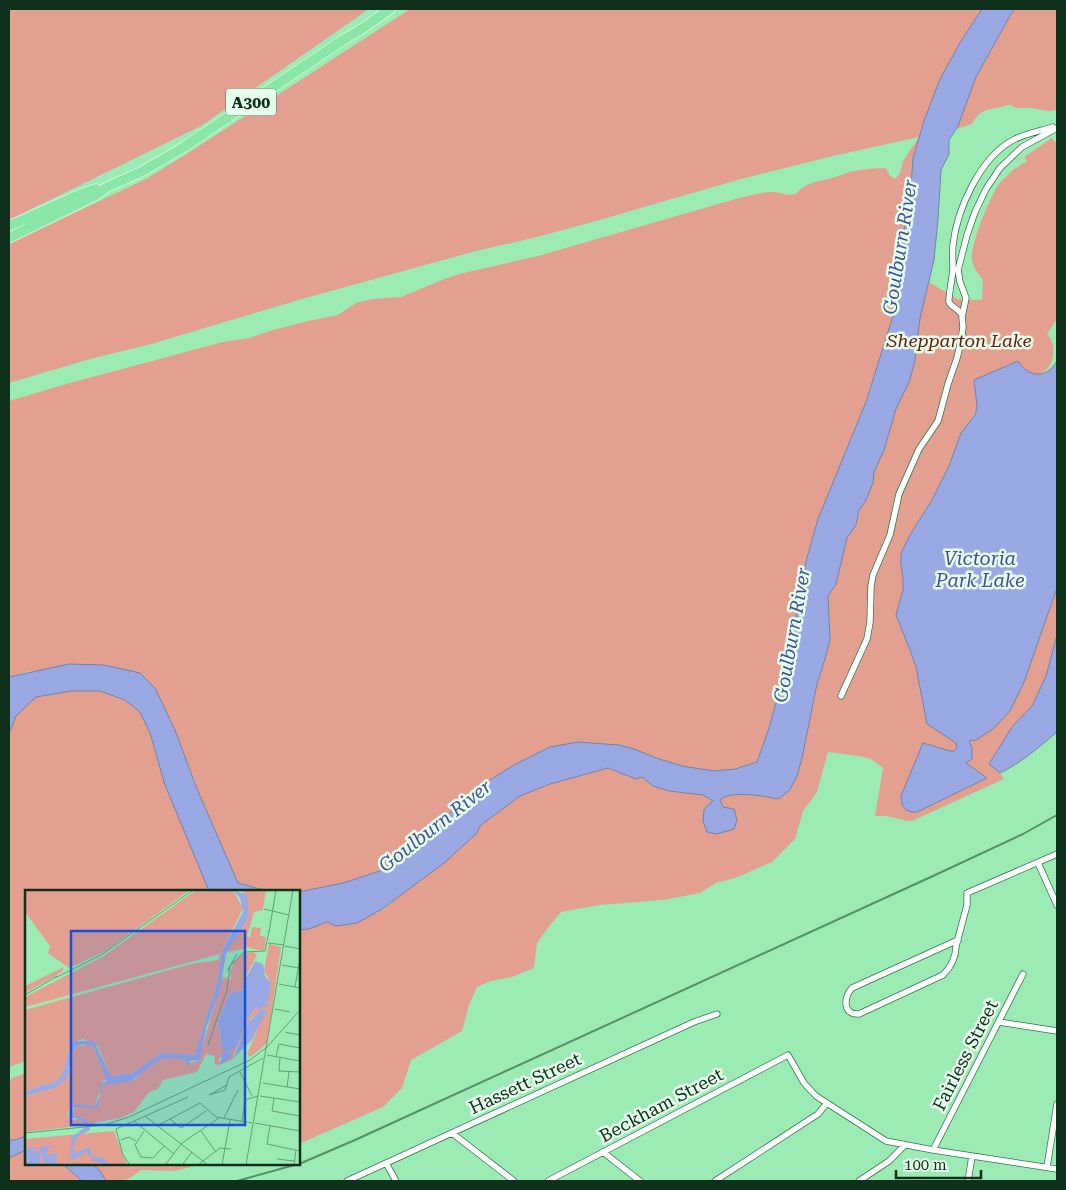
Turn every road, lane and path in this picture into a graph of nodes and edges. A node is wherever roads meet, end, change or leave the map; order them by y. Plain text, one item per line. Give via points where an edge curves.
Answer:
1 (390, 9) edge
2 (1057, 127) edge
3 (82, 198) junction
4 (9, 226) edge
5 (9, 238) edge
6 (950, 293) junction
7 (964, 293) junction
8 (964, 303) junction
9 (955, 307) junction
10 (962, 317) junction
11 (841, 696) dead end
12 (1057, 854) edge
13 (1038, 863) junction
14 (1057, 906) edge
15 (958, 940) junction
16 (1023, 974) dead end
17 (717, 1014) dead end
18 (999, 1022) junction
19 (1057, 1031) edge
20 (827, 1103) junction
21 (1057, 1104) edge
22 (452, 1133) junction
23 (905, 1144) junction
24 (933, 1150) junction
25 (603, 1152) junction
26 (972, 1156) junction
27 (386, 1163) junction
28 (1047, 1168) junction
29 (1057, 1169) edge
30 (347, 1181) edge
31 (396, 1181) edge
32 (514, 1181) edge
33 (548, 1181) edge
34 (640, 1181) edge
35 (716, 1181) edge
36 (859, 1181) edge
37 (968, 1181) edge

1 - 3 highway, A300 via 184,147 141,172
2 - 6 street via 1012,140 995,154 972,186 958,220 953,244
2 - 7 street via 1022,147 1000,168 986,189 967,235 959,265 958,274
3 - 4 highway, A300
3 - 5 highway, A300
6 - 7 street via 955,290
6 - 9 street via 950,304
7 - 8 street
8 - 9 street
8 - 10 street
9 - 10 street
10 - 11 street via 958,352 939,417 919,449 899,494 890,535 873,575 867,639
12 - 13 street
13 - 14 street
13 - 15 street via 967,893
15 - 15 street via 950,968 944,975 859,1014 848,1010 848,992 852,988
16 - 18 street, Fairless Street
17 - 22 street, Hassett Street
18 - 19 street
18 - 24 street, Fairless Street
20 - 23 street via 886,1141
20 - 25 street, Beckham Street via 804,1083 788,1055
20 - 35 street via 818,1114
21 - 28 street
22 - 27 street, Hassett Street
22 - 32 street
23 - 24 street
23 - 36 street via 889,1161
24 - 26 street
25 - 33 street, Beckham Street
25 - 34 street
26 - 28 street
26 - 37 street
27 - 30 street, Hassett Street
27 - 31 street
28 - 29 street

